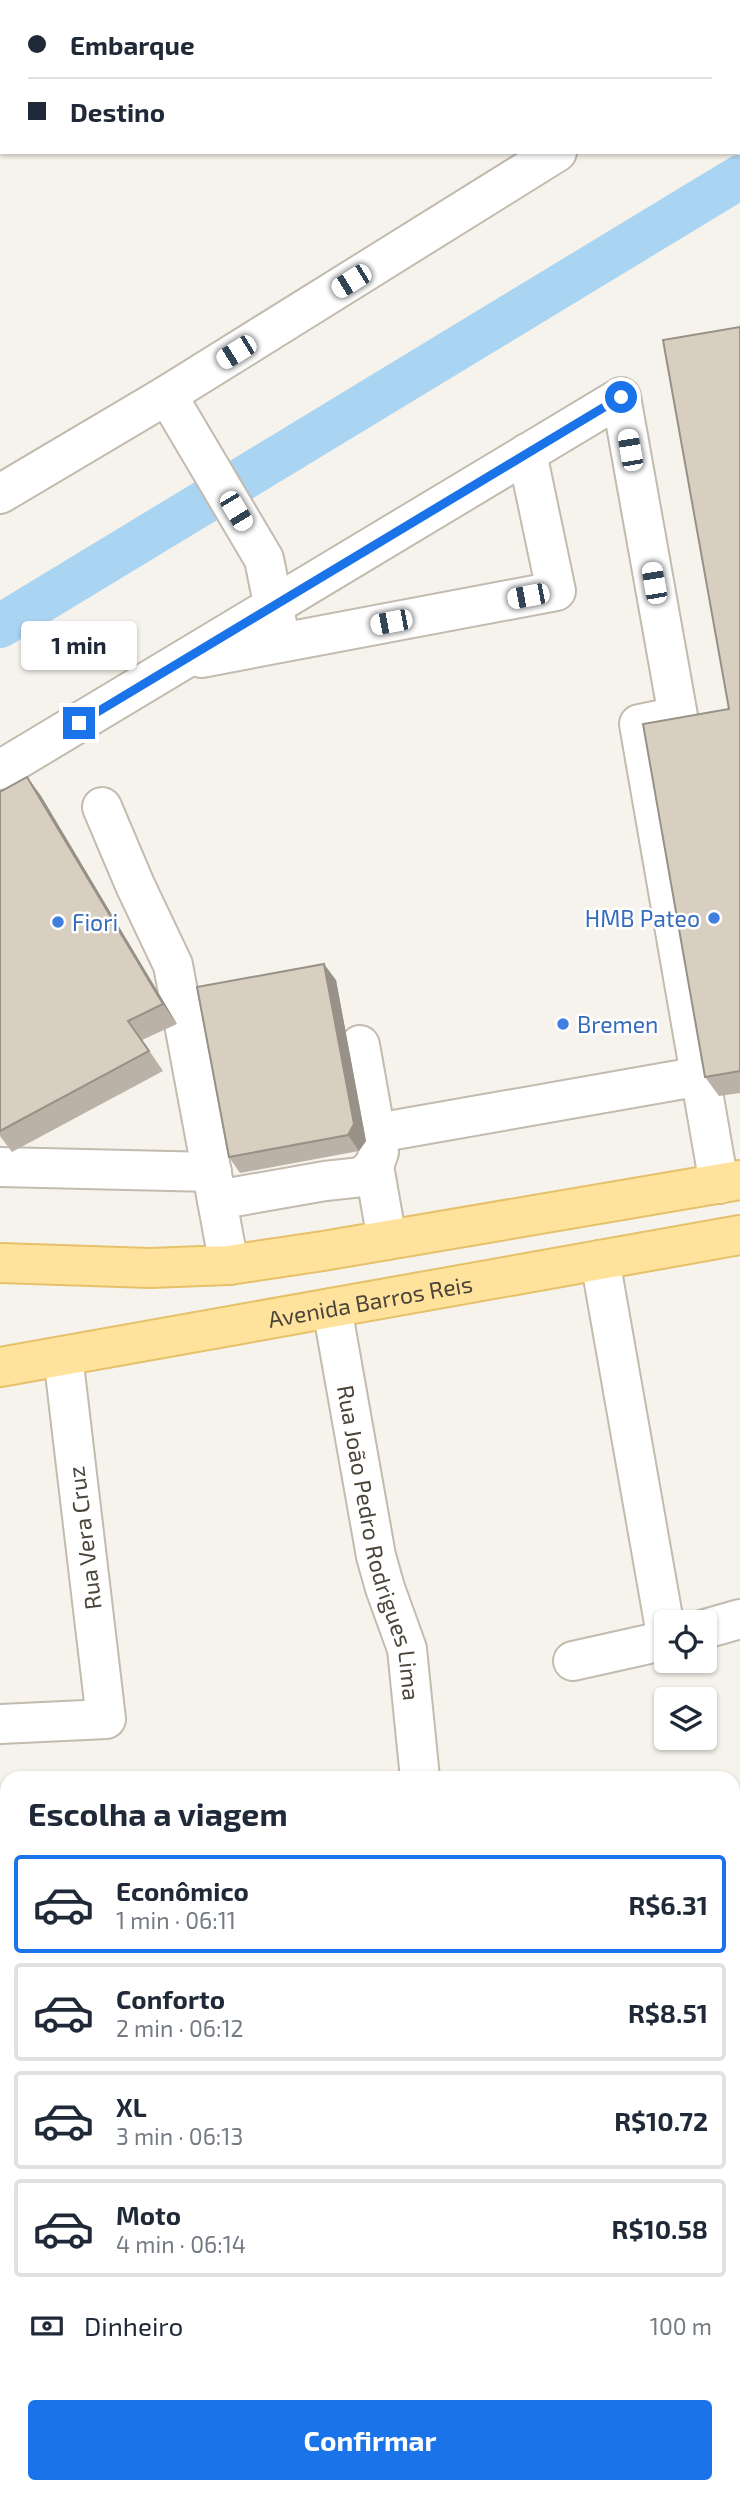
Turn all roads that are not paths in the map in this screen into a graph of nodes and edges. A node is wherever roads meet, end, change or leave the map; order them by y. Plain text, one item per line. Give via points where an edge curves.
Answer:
1 (554, 154) edge
2 (167, 395) junction
3 (527, 453) junction
4 (0, 494) edge
5 (273, 605) junction
6 (281, 643) junction
7 (180, 662) junction
8 (0, 770) edge
9 (102, 807) dead end
10 (360, 1045) dead end
11 (701, 1076) junction
12 (375, 1149) junction
13 (0, 1167) edge
14 (729, 1182) edge
15 (215, 1186) junction
16 (740, 1235) edge
17 (387, 1240) junction
18 (600, 1260) junction
19 (0, 1263) edge
20 (229, 1265) junction
21 (332, 1308) junction
22 (63, 1356) junction
23 (0, 1367) edge
24 (662, 1610) edge
25 (740, 1619) edge
26 (717, 1626) edge
27 (654, 1643) edge
28 (573, 1661) dead end
29 (0, 1724) edge
30 (419, 1771) edge

1 - 2 street
2 - 4 street
2 - 5 street via 264,559
3 - 5 street
3 - 6 street via 556,591
3 - 11 street via 621,397 677,716 639,724
5 - 6 street
5 - 7 street
6 - 7 street
7 - 8 street
9 - 15 street via 173,965
10 - 12 street
11 - 12 street
11 - 14 street
12 - 15 street via 362,1177
12 - 17 street
13 - 15 street
14 - 17 main road
15 - 20 street
16 - 18 main road, Avenida Barros Reis
17 - 20 main road
18 - 21 main road, Avenida Barros Reis
18 - 24 street
19 - 20 main road via 150,1268
21 - 22 main road, Avenida Barros Reis
21 - 30 street, Rua João Pedro Rodrigues Lima via 376,1556 407,1649
22 - 23 main road, Avenida Barros Reis
22 - 29 street, Rua Vera Cruz via 106,1719
25 - 26 street
27 - 28 street

